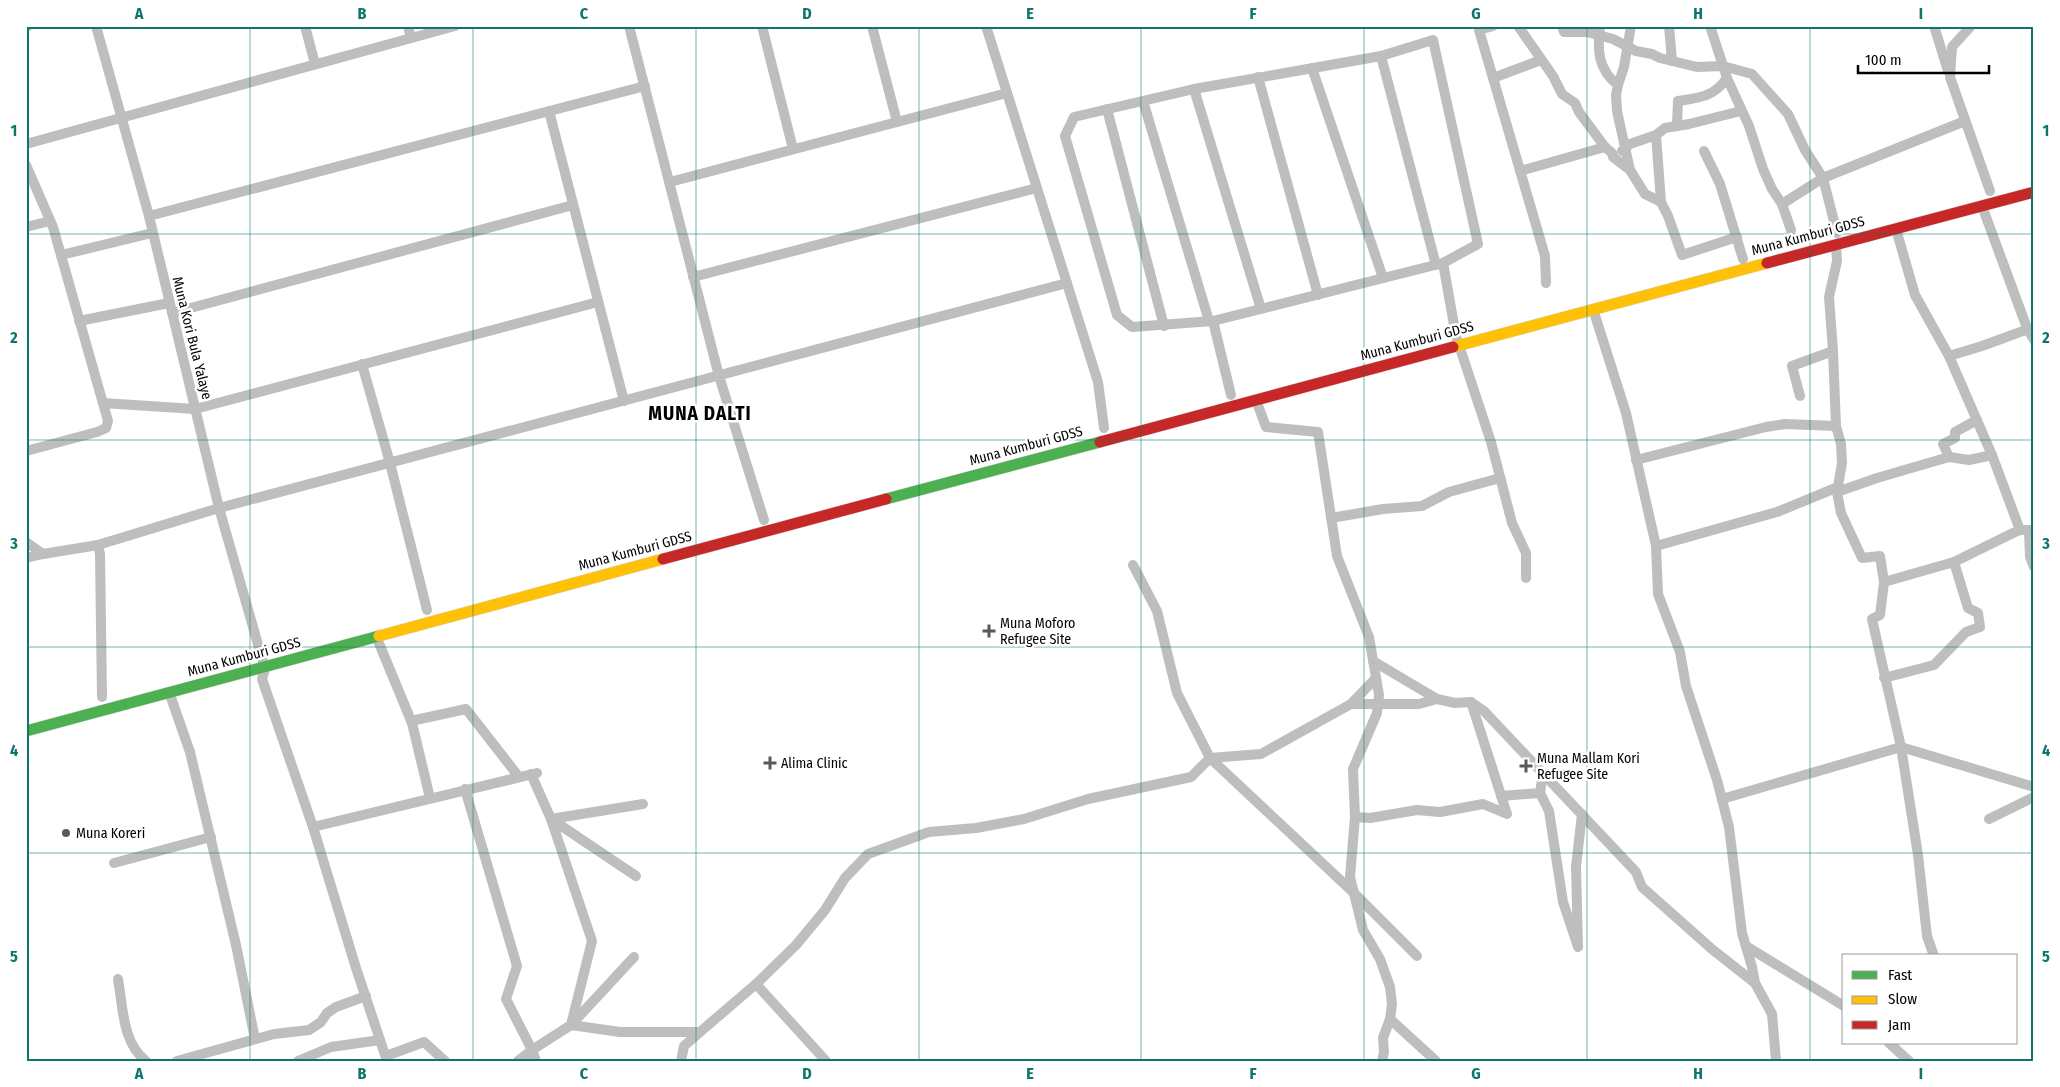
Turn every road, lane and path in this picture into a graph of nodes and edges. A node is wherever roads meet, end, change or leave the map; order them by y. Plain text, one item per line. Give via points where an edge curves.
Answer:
1 (96, 26) edge
2 (305, 26) edge
3 (408, 26) edge
4 (455, 26) edge
5 (629, 26) edge
6 (762, 26) edge
7 (872, 26) edge
8 (986, 26) edge
9 (1493, 26) edge
10 (1518, 26) edge
11 (1562, 26) edge
12 (1631, 26) edge
13 (1669, 26) edge
14 (1710, 26) edge
15 (1934, 26) edge
16 (1971, 26) edge
17 (1600, 31) edge
18 (411, 38) junction
19 (1627, 46) junction
20 (1381, 56) junction
21 (1541, 60) junction
22 (1672, 61) junction
23 (315, 64) junction
24 (1723, 66) junction
25 (1312, 68) junction
26 (1258, 77) junction
27 (1950, 77) junction
28 (1493, 78) junction
29 (1727, 78) junction
30 (1618, 85) junction
31 (646, 86) junction
32 (1194, 89) junction
33 (1007, 93) junction
34 (1143, 101) junction
35 (1107, 109) junction
36 (549, 111) junction
37 (1741, 111) junction
38 (120, 117) junction
39 (897, 122) junction
40 (1965, 122) junction
41 (1677, 125) junction
42 (1656, 135) junction
43 (26, 144) edge
44 (1605, 147) junction
45 (1626, 147) junction
46 (793, 150) junction
47 (1704, 151) dead end
48 (1613, 157) junction
49 (26, 165) edge
50 (1630, 170) junction
51 (1520, 171) junction
52 (1823, 178) junction
53 (670, 182) junction
54 (1037, 188) junction
55 (1990, 191) dead end
56 (2034, 192) edge
57 (1661, 202) junction
58 (1782, 204) junction
59 (574, 205) junction
60 (1982, 206) junction
61 (1913, 212) dead end
62 (149, 216) junction
63 (50, 221) junction
64 (26, 228) edge
65 (1896, 229) junction
66 (1791, 230) dead end
67 (152, 233) junction
68 (1737, 237) junction
69 (1836, 239) junction
70 (61, 255) junction
71 (1743, 259) junction
72 (1439, 264) junction
73 (693, 276) junction
74 (1382, 278) junction
75 (1067, 283) junction
76 (1546, 283) dead end
77 (1318, 295) junction
78 (598, 302) junction
79 (169, 303) junction
80 (1261, 309) junction
81 (1593, 309) junction
82 (172, 313) junction
83 (79, 321) junction
84 (1211, 321) junction
85 (1164, 326) junction
86 (2030, 328) edge
87 (1457, 340) junction
88 (2034, 340) edge
89 (1833, 351) junction
90 (1948, 356) junction
91 (362, 364) junction
92 (719, 376) junction
93 (1231, 395) junction
94 (1800, 396) dead end
95 (1256, 400) junction
96 (624, 401) junction
97 (103, 403) junction
98 (1194, 404) dead end
99 (195, 408) junction
100 (1977, 420) junction
101 (1836, 426) junction
102 (1104, 428) dead end
103 (26, 451) edge
104 (1992, 455) junction
105 (1949, 457) junction
106 (1636, 460) junction
107 (390, 463) junction
108 (953, 469) dead end
109 (1500, 478) junction
110 (1838, 490) junction
111 (219, 508) junction
112 (1331, 518) junction
113 (764, 520) junction
114 (2028, 530) edge
115 (26, 542) edge
116 (98, 546) junction
117 (1656, 546) junction
118 (43, 554) junction
119 (26, 558) edge
120 (1954, 562) junction
121 (1133, 565) dead end
122 (2034, 566) edge
123 (1526, 578) dead end
124 (542, 580) dead end
125 (1884, 582) junction
126 (427, 610) dead end
127 (376, 636) junction
128 (262, 658) junction
129 (1373, 661) junction
130 (1376, 678) junction
131 (1884, 678) junction
132 (169, 692) junction
133 (102, 697) dead end
134 (1437, 699) junction
135 (1471, 702) junction
136 (1351, 704) junction
137 (1378, 704) junction
138 (410, 720) junction
139 (26, 731) edge
140 (1901, 747) junction
141 (1210, 758) junction
142 (1544, 773) junction
143 (519, 777) junction
144 (2034, 787) edge
145 (465, 789) junction
146 (1540, 793) junction
147 (1501, 796) junction
148 (2034, 797) edge
149 (430, 798) junction
150 (1722, 799) junction
151 (643, 804) dead end
152 (1582, 814) junction
153 (1355, 817) junction
154 (551, 819) junction
155 (1989, 819) dead end
156 (313, 827) junction
157 (211, 837) junction
158 (114, 863) dead end
159 (636, 876) dead end
160 (1354, 893) junction
161 (1746, 946) junction
162 (1933, 954) edge
163 (1417, 956) dead end
164 (634, 957) dead end
165 (118, 979) dead end
166 (1755, 983) junction
167 (756, 984) junction
168 (366, 996) junction
169 (1842, 1005) edge
170 (1390, 1019) junction
171 (571, 1025) junction
172 (700, 1032) junction
173 (255, 1039) junction
174 (380, 1040) junction
175 (1890, 1044) edge
176 (532, 1050) junction
177 (386, 1059) edge
178 (183, 1060) edge
179 (146, 1061) edge
180 (298, 1061) edge
181 (445, 1061) edge
182 (518, 1061) edge
183 (536, 1061) edge
184 (681, 1061) edge
185 (826, 1061) edge
186 (1382, 1061) edge
187 (1436, 1061) edge
188 (1776, 1061) edge
189 (1909, 1061) edge

1 - 38 street, Muna Kori Bula Yalaye
2 - 23 street
3 - 18 street
4 - 18 street
5 - 31 street
6 - 46 street
7 - 39 street
8 - 33 street
9 - 28 street via 1479,30
10 - 21 street
11 - 17 street via 1564,32
12 - 19 street
13 - 22 street
14 - 24 street
15 - 27 street
16 - 27 street via 1952,47
17 - 19 street
17 - 30 street via 1604,72
18 - 23 street
19 - 22 street
19 - 30 street
20 - 25 street
20 - 72 street
20 - 72 street via 1433,40 1478,244
21 - 28 street
21 - 44 street via 1562,94 1575,103
22 - 24 street via 1697,67
23 - 38 street
24 - 29 street
24 - 52 street via 1752,74 1788,114
25 - 26 street
25 - 74 street
26 - 32 street
26 - 77 street
27 - 40 street
28 - 51 street
29 - 37 street
29 - 41 street via 1707,96 1678,101
30 - 45 street via 1616,111
31 - 36 street
31 - 53 street
32 - 34 street
32 - 80 street
33 - 39 street
33 - 54 street
34 - 35 street
34 - 84 street
35 - 85 street
35 - 85 street via 1074,117 1065,136 1117,315 1132,327
36 - 59 street
36 - 62 street
37 - 41 street
37 - 58 street via 1763,169
38 - 43 street
38 - 62 street, Muna Kori Bula Yalaye
39 - 46 street
40 - 52 street
40 - 55 street
41 - 42 street
42 - 45 street
42 - 57 street
44 - 48 street
44 - 51 street
45 - 48 street
45 - 50 street
46 - 53 street
47 - 68 street via 1720,184
48 - 50 street
49 - 63 street
50 - 57 street via 1645,194
51 - 76 street via 1545,256
52 - 58 street
52 - 69 street
53 - 73 street
54 - 73 street
54 - 75 street
56 - 60 highway, Muna Kumburi GDSS
57 - 68 street via 1682,255
58 - 66 street
59 - 78 street
59 - 82 street
60 - 65 highway, Muna Kumburi GDSS
60 - 86 street
61 - 69 highway, Muna Kumburi GDSS
62 - 67 street, Muna Kori Bula Yalaye
63 - 64 street
63 - 70 street
65 - 69 highway, Muna Kumburi GDSS
65 - 90 street via 1915,295
67 - 70 street
67 - 79 street, Muna Kori Bula Yalaye
68 - 71 street
69 - 71 highway, Muna Kumburi GDSS
69 - 81 highway, Muna Kumburi GDSS
69 - 89 street via 1837,261 1829,298
70 - 83 street
71 - 87 highway, Muna Kumburi GDSS
72 - 74 street
72 - 87 street
73 - 92 street
74 - 77 street
75 - 92 street
75 - 102 street via 1098,382
77 - 80 street
78 - 91 street
78 - 96 street
79 - 82 street, Muna Kori Bula Yalaye
79 - 83 street
80 - 84 street
81 - 87 highway, Muna Kumburi GDSS
81 - 106 street via 1626,413
82 - 99 street, Muna Kori Bula Yalaye
83 - 97 street
84 - 85 street
84 - 93 street
86 - 88 street
86 - 90 street
87 - 93 highway, Muna Kumburi GDSS
87 - 95 highway, Muna Kumburi GDSS
87 - 109 street
89 - 94 street via 1792,366
89 - 101 street
90 - 100 street
91 - 99 street
91 - 107 street
92 - 96 street
92 - 113 street
93 - 98 highway, Muna Kumburi GDSS
95 - 112 street via 1266,427 1318,432
95 - 127 highway, Muna Kumburi GDSS
96 - 107 street
97 - 99 street
97 - 103 street via 108,421 106,428
99 - 111 street, Muna Kori Bula Yalaye
100 - 104 street
100 - 105 street via 1955,432 1955,438 1942,444
101 - 106 street via 1785,424 1766,427
101 - 110 street via 1842,463
104 - 105 street via 1969,460
104 - 114 street
105 - 110 street
106 - 117 street
107 - 111 street
107 - 126 street
108 - 113 highway, Muna Kumburi GDSS
109 - 112 street via 1449,492 1422,506
109 - 123 street via 1512,523 1526,553
110 - 117 street via 1777,512
110 - 125 street via 1841,513 1862,558 1880,556
111 - 116 street
111 - 128 street, Muna Kori Bula Yalaye
112 - 129 street via 1337,556 1369,637
113 - 124 highway, Muna Kumburi GDSS
114 - 120 street via 1994,541
114 - 122 street
115 - 118 street
116 - 118 street
116 - 133 street
117 - 150 street via 1658,594 1680,652 1686,686
118 - 119 street
120 - 125 street
120 - 131 street via 1968,608 1978,613 1980,627 1966,632 1934,665
121 - 141 street via 1157,611 1177,693
125 - 131 street via 1880,614 1872,619
127 - 128 highway, Muna Kumburi GDSS
127 - 138 street
128 - 132 highway, Muna Kumburi GDSS
128 - 156 street, Muna Kori Bula Yalaye via 262,679
129 - 130 street
129 - 134 street
130 - 136 street
130 - 137 street
131 - 140 street
132 - 139 highway, Muna Kumburi GDSS
132 - 157 street via 190,752
134 - 135 street
134 - 137 street via 1419,704
135 - 142 street via 1484,711
135 - 147 street
136 - 137 street
136 - 141 street via 1261,754
137 - 153 street via 1353,769
138 - 143 street via 466,709
138 - 149 street
140 - 144 street
140 - 150 street
140 - 162 street via 1927,936
141 - 160 street
141 - 167 street via 1191,777 1088,799 1024,819 929,832 868,854 845,878 825,910 796,945
142 - 146 street
142 - 152 street
143 - 145 street
143 - 154 street via 534,774
145 - 149 street
145 - 176 street via 517,966 506,1000
146 - 147 street
146 - 152 street via 1549,811 1563,902 1578,947 1576,868
147 - 153 street via 1507,814 1483,804 1440,812 1417,810 1370,818
148 - 155 street
149 - 156 street
150 - 161 street
151 - 154 street
152 - 166 street via 1636,872 1642,887
153 - 160 street via 1350,877
154 - 159 street
154 - 171 street via 592,942
156 - 168 street, Muna Kori Bula Yalaye
157 - 158 street
157 - 173 street
160 - 163 street
160 - 170 street via 1363,930 1380,959 1390,987
161 - 166 street
161 - 169 street
164 - 171 street
165 - 179 street via 130,1043
166 - 188 street via 1772,1014
167 - 172 street
167 - 185 street
168 - 173 street via 336,1007 309,1030 292,1030
168 - 174 street, Muna Kori Bula Yalaye
170 - 186 street via 1383,1038
170 - 187 street
171 - 172 street via 620,1032
171 - 176 street
172 - 184 street via 684,1046
173 - 178 street
174 - 177 street, Muna Kori Bula Yalaye
174 - 180 street via 331,1047
175 - 189 street
176 - 182 street
176 - 183 street
177 - 181 street via 424,1042

